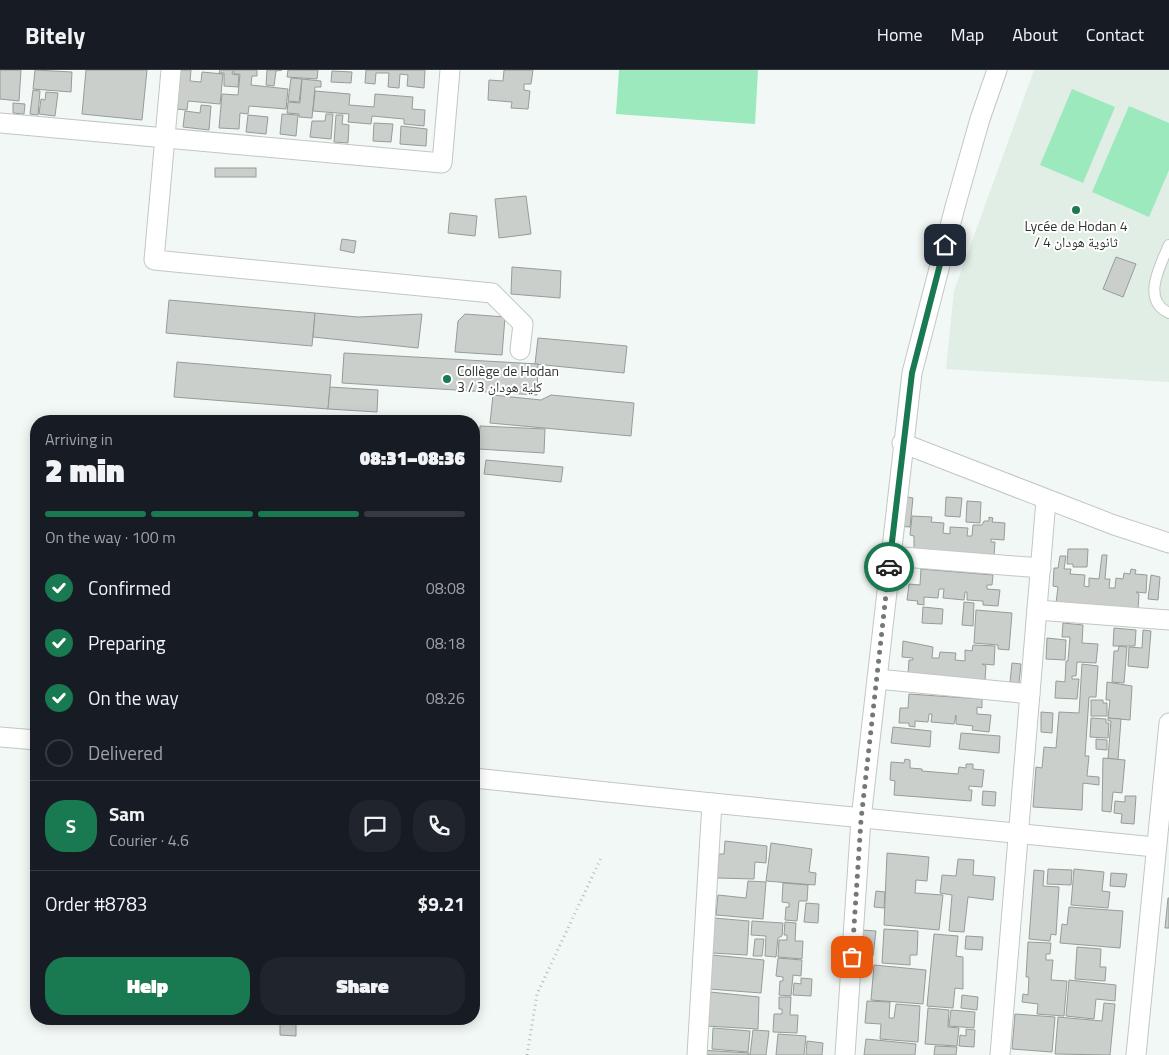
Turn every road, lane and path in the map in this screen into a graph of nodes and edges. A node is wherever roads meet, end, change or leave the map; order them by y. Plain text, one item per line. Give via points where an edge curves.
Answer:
1 (172, 70) edge
2 (450, 70) edge
3 (997, 70) edge
4 (0, 123) edge
5 (165, 139) junction
6 (1169, 245) edge
7 (1169, 314) edge
8 (520, 350) dead end
9 (902, 443) junction
10 (1046, 500) junction
11 (1169, 542) edge
12 (890, 556) junction
13 (1041, 568) junction
14 (1037, 610) junction
15 (1169, 620) edge
16 (877, 679) junction
17 (1030, 694) junction
18 (1169, 723) edge
19 (0, 737) edge
20 (30, 740) edge
21 (480, 779) edge
22 (712, 803) junction
23 (861, 820) junction
24 (1018, 835) junction
25 (1155, 847) junction
26 (601, 858) dead end
27 (527, 1055) edge
28 (697, 1055) edge
29 (845, 1055) edge
30 (1000, 1055) edge
31 (1136, 1055) edge

1 - 5 street
2 - 5 street via 442,163
3 - 9 street via 929,301 912,373
4 - 5 street
5 - 8 street via 154,260 492,292 523,324
6 - 7 lane via 1155,278 1154,295 1161,310
9 - 10 street
9 - 12 street
10 - 11 street
10 - 13 street
12 - 13 street
12 - 16 street
13 - 14 street
14 - 15 street
14 - 17 street
16 - 17 street
16 - 23 street
17 - 24 street
18 - 25 street
19 - 20 street
21 - 22 street
22 - 23 street
22 - 28 street
23 - 24 street
23 - 29 street
24 - 25 street
24 - 30 street
25 - 31 street
26 - 27 path via 537,994

